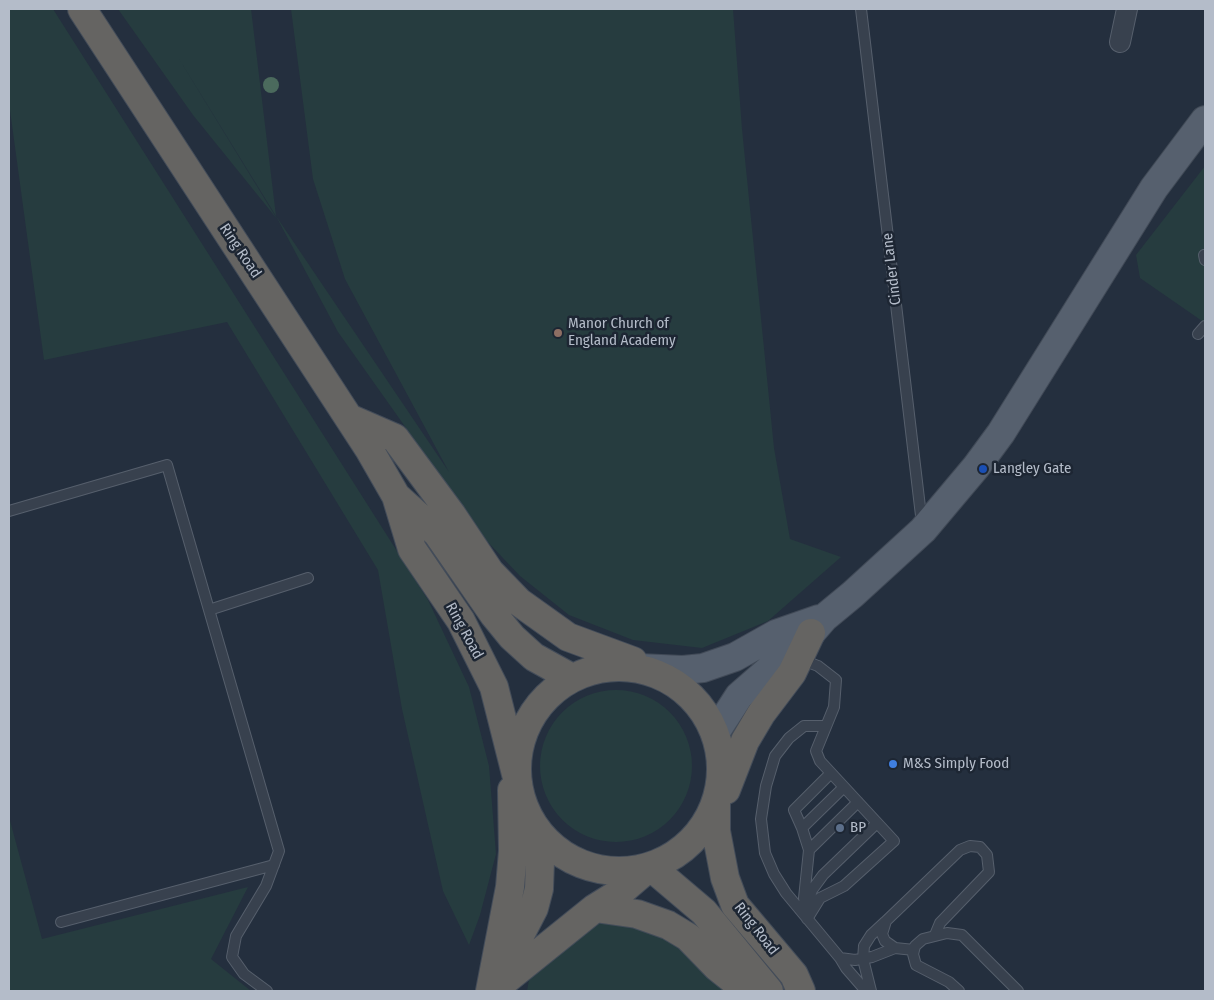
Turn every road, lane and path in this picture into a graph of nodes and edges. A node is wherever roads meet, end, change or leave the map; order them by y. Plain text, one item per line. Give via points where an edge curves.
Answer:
1 (82, 9) edge
2 (861, 9) edge
3 (1127, 9) edge
4 (1120, 42) dead end
5 (1205, 120) edge
6 (349, 418) junction
7 (396, 496) junction
8 (9, 511) edge
9 (923, 530) junction
10 (308, 578) dead end
11 (209, 610) junction
12 (818, 625) junction
13 (794, 657) junction
14 (648, 669) junction
15 (572, 678) junction
16 (825, 726) junction
17 (715, 734) junction
18 (509, 745) junction
19 (831, 773) junction
20 (516, 774) junction
21 (844, 788) junction
22 (858, 802) junction
23 (716, 810) junction
24 (877, 823) junction
25 (802, 828) junction
26 (541, 835) junction
27 (809, 850) junction
28 (274, 865) junction
29 (649, 868) junction
30 (595, 908) junction
31 (807, 918) junction
32 (886, 921) junction
33 (61, 922) dead end
34 (935, 935) junction
35 (895, 948) junction
36 (914, 950) junction
37 (840, 958) junction
38 (864, 958) junction
39 (267, 991) edge
40 (491, 991) edge
41 (747, 991) edge
42 (769, 991) edge
43 (802, 991) edge
44 (866, 991) edge
45 (871, 991) edge
46 (959, 991) edge
47 (1018, 991) edge

1 - 6 highway, Ring Road
2 - 9 lane, Cinder Lane
3 - 4 street
5 - 9 main road via 1154,188 1001,433
6 - 7 highway, Ring Road
6 - 14 highway via 395,438 490,572 535,616 568,637
7 - 15 highway, Ring Road via 437,533 512,638 534,657
7 - 18 highway, Ring Road via 412,549 461,621 494,687
8 - 11 lane via 167,465
9 - 12 main road
10 - 11 lane
11 - 28 lane via 279,851
12 - 13 highway
12 - 14 main road via 776,634 735,657 703,668
13 - 16 lane via 823,669 836,680 834,707
13 - 17 main road via 739,696
13 - 23 highway via 745,741
14 - 15 highway via 616,666
14 - 17 highway via 694,699
15 - 20 highway via 543,700 532,715 518,750
16 - 19 lane via 816,751
16 - 31 lane via 804,726 775,756 761,819 764,853 774,874
17 - 23 highway via 721,779
18 - 20 highway, Ring Road
18 - 40 highway via 513,818 510,887
19 - 21 lane
19 - 25 lane via 794,810
20 - 26 highway, Ring Road via 528,814
21 - 22 lane
21 - 25 lane
22 - 24 lane
22 - 27 lane
23 - 29 highway via 684,848
23 - 43 highway, Ring Road via 725,878 735,905 794,975
24 - 31 lane via 823,875 812,890
24 - 31 lane via 894,841 844,886 820,898
25 - 27 lane
26 - 29 highway, Ring Road via 571,859 590,867 609,871
26 - 40 highway via 539,889 534,908 526,929
27 - 31 lane via 804,898
28 - 33 lane
28 - 39 lane via 266,886 236,936 232,956 244,974
29 - 30 highway
29 - 42 highway, Ring Road via 704,912
30 - 40 highway
30 - 41 highway via 637,914 668,925 688,938
31 - 37 lane
32 - 34 lane via 960,850 980,847 987,855 989,872 940,924
32 - 35 lane via 882,934 885,941
32 - 38 lane via 866,941
34 - 36 lane via 923,939
34 - 47 lane via 954,932 962,935
35 - 36 lane
35 - 38 lane via 885,954
36 - 46 lane via 916,965 949,982
37 - 38 lane
37 - 44 lane
38 - 45 lane

